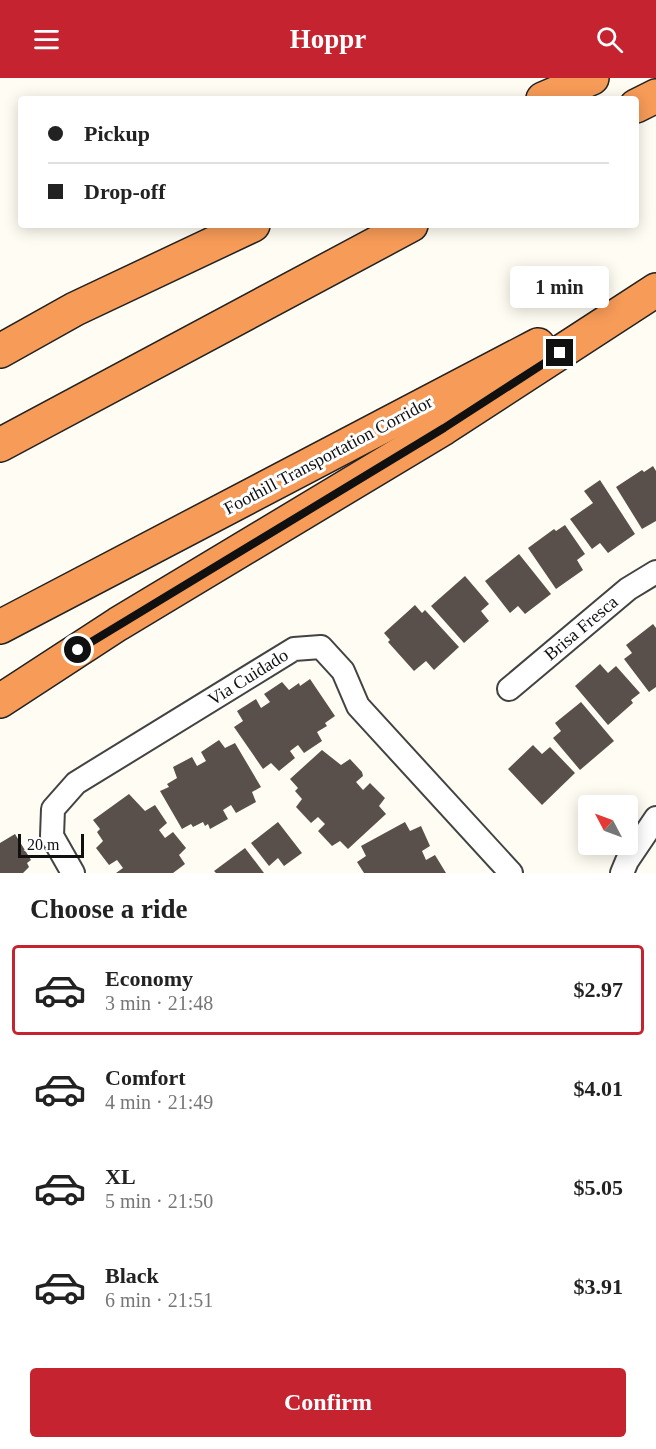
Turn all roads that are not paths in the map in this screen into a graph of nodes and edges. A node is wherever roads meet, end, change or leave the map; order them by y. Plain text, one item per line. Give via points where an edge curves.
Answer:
1 (592, 78) edge
2 (550, 96) edge
3 (656, 96) edge
4 (639, 104) edge
5 (247, 228) edge
6 (405, 228) edge
7 (656, 283) edge
8 (656, 290) edge
9 (0, 351) edge
10 (0, 445) edge
11 (656, 572) edge
12 (0, 627) edge
13 (509, 689) dead end
14 (0, 701) edge
15 (656, 818) edge
16 (73, 873) edge
17 (511, 873) edge
18 (622, 873) edge

1 - 2 highway
3 - 4 highway
5 - 9 highway via 75,309
6 - 10 highway
7 - 12 highway, Foothill Transportation Corridor
8 - 14 highway via 444,428 118,624
11 - 13 street, Brisa Fresca via 628,589
15 - 18 street
16 - 17 street, Via Cuidado via 52,836 53,809 76,783 294,649 321,647 343,671 358,706

